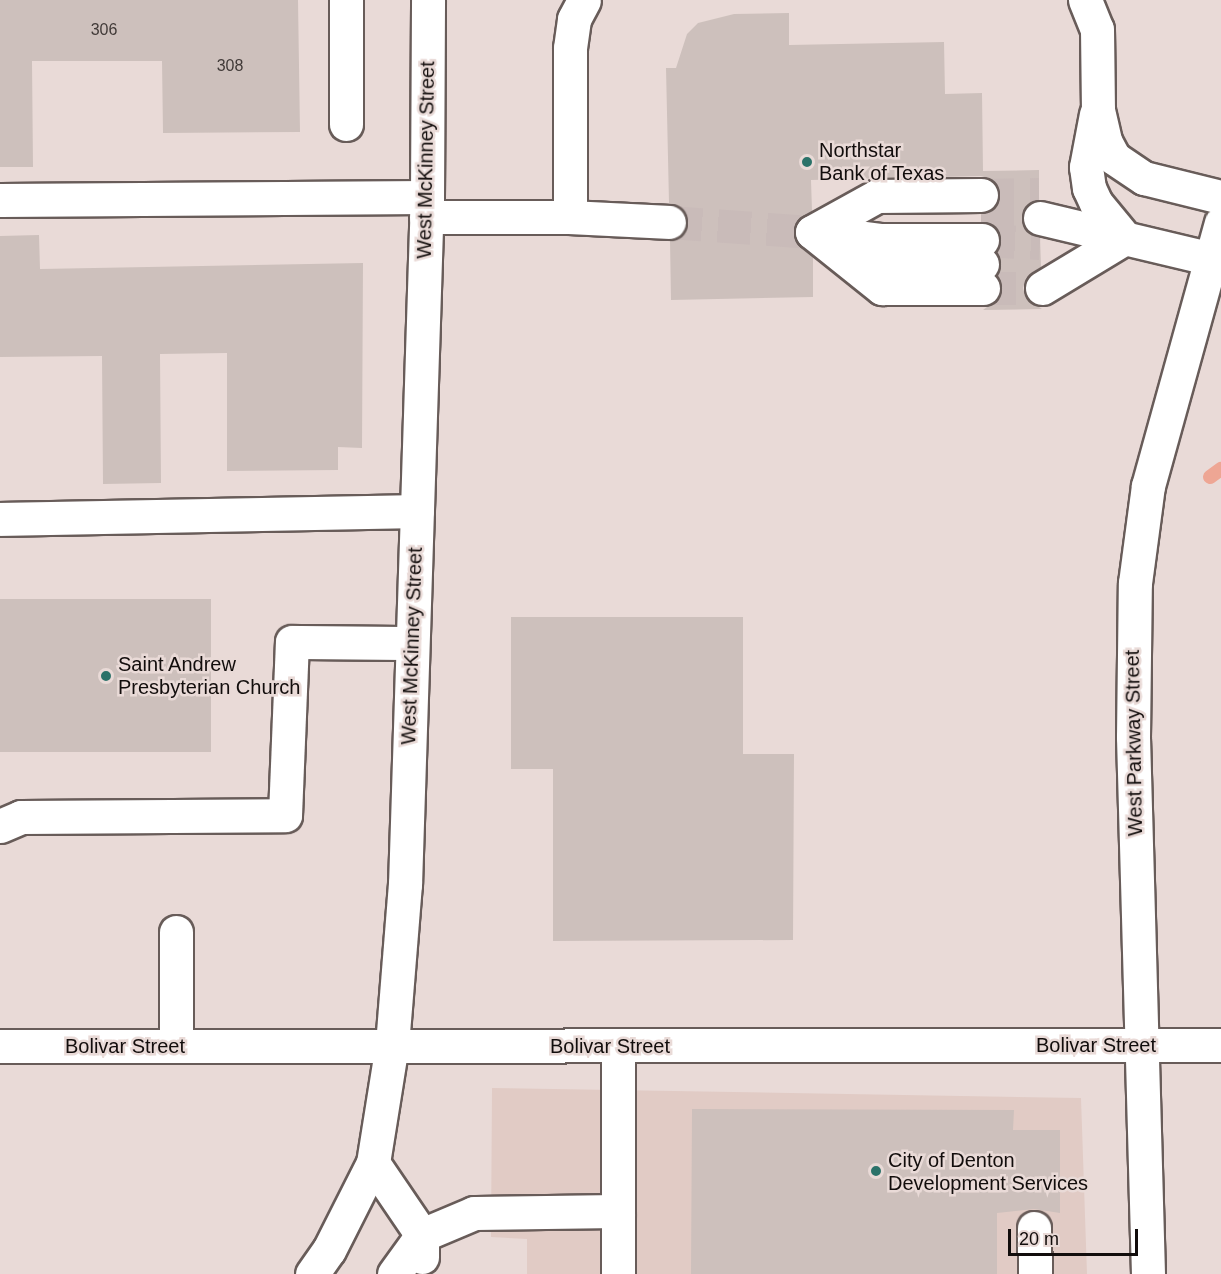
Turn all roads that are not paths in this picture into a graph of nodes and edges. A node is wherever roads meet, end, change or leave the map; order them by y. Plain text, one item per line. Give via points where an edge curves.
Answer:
1 (346, 0) edge
2 (428, 0) edge
3 (584, 0) edge
4 (1085, 0) edge
5 (1098, 110) junction
6 (346, 124) dead end
7 (1221, 197) edge
8 (0, 200) edge
9 (427, 207) junction
10 (570, 217) junction
11 (669, 222) tunnel mouth
12 (1221, 223) edge
13 (812, 232) junction
14 (1125, 238) junction
15 (982, 241) junction
16 (1040, 242) junction
17 (1212, 259) junction
18 (417, 511) junction
19 (0, 519) edge
20 (412, 643) junction
21 (0, 826) edge
22 (176, 932) dead end
23 (1142, 1044) junction
24 (392, 1045) junction
25 (1221, 1045) edge
26 (0, 1046) edge
27 (177, 1046) junction
28 (618, 1046) junction
29 (373, 1163) junction
30 (618, 1211) junction
31 (1034, 1228) dead end
32 (422, 1235) junction
33 (312, 1274) edge
34 (394, 1274) edge
35 (422, 1274) edge
36 (618, 1274) edge
37 (1035, 1274) edge
38 (1148, 1274) edge

1 - 6 street
2 - 9 street, West McKinney Street
3 - 10 street via 574,19 570,48
4 - 5 street via 1097,29
5 - 7 street via 1105,141 1114,158 1144,178
5 - 14 street via 1086,167 1089,188 1096,203
8 - 9 street
9 - 10 street
9 - 18 street, West McKinney Street
10 - 11 street
12 - 17 street, West Parkway Street
13 - 15 street via 880,240
13 - 15 street via 877,196
13 - 15 street via 882,288
14 - 16 street
14 - 16 street
14 - 16 street
14 - 17 street
17 - 23 street, West Parkway Street via 1148,486 1135,583 1132,691
18 - 19 street
18 - 20 street, West McKinney Street
20 - 21 street via 292,642 285,814 21,817
20 - 24 street, West McKinney Street via 405,885
22 - 27 street
23 - 25 street, Bolivar Street
23 - 28 street, Bolivar Street
23 - 38 street, West Parkway Street
24 - 27 street, Bolivar Street
24 - 28 street, Bolivar Street
24 - 29 street, West McKinney Street
26 - 27 street, Bolivar Street
28 - 30 street
29 - 32 street
29 - 33 street, West McKinney Street via 329,1250
30 - 32 street via 474,1213
30 - 36 street
31 - 37 street
32 - 34 street
32 - 35 street

